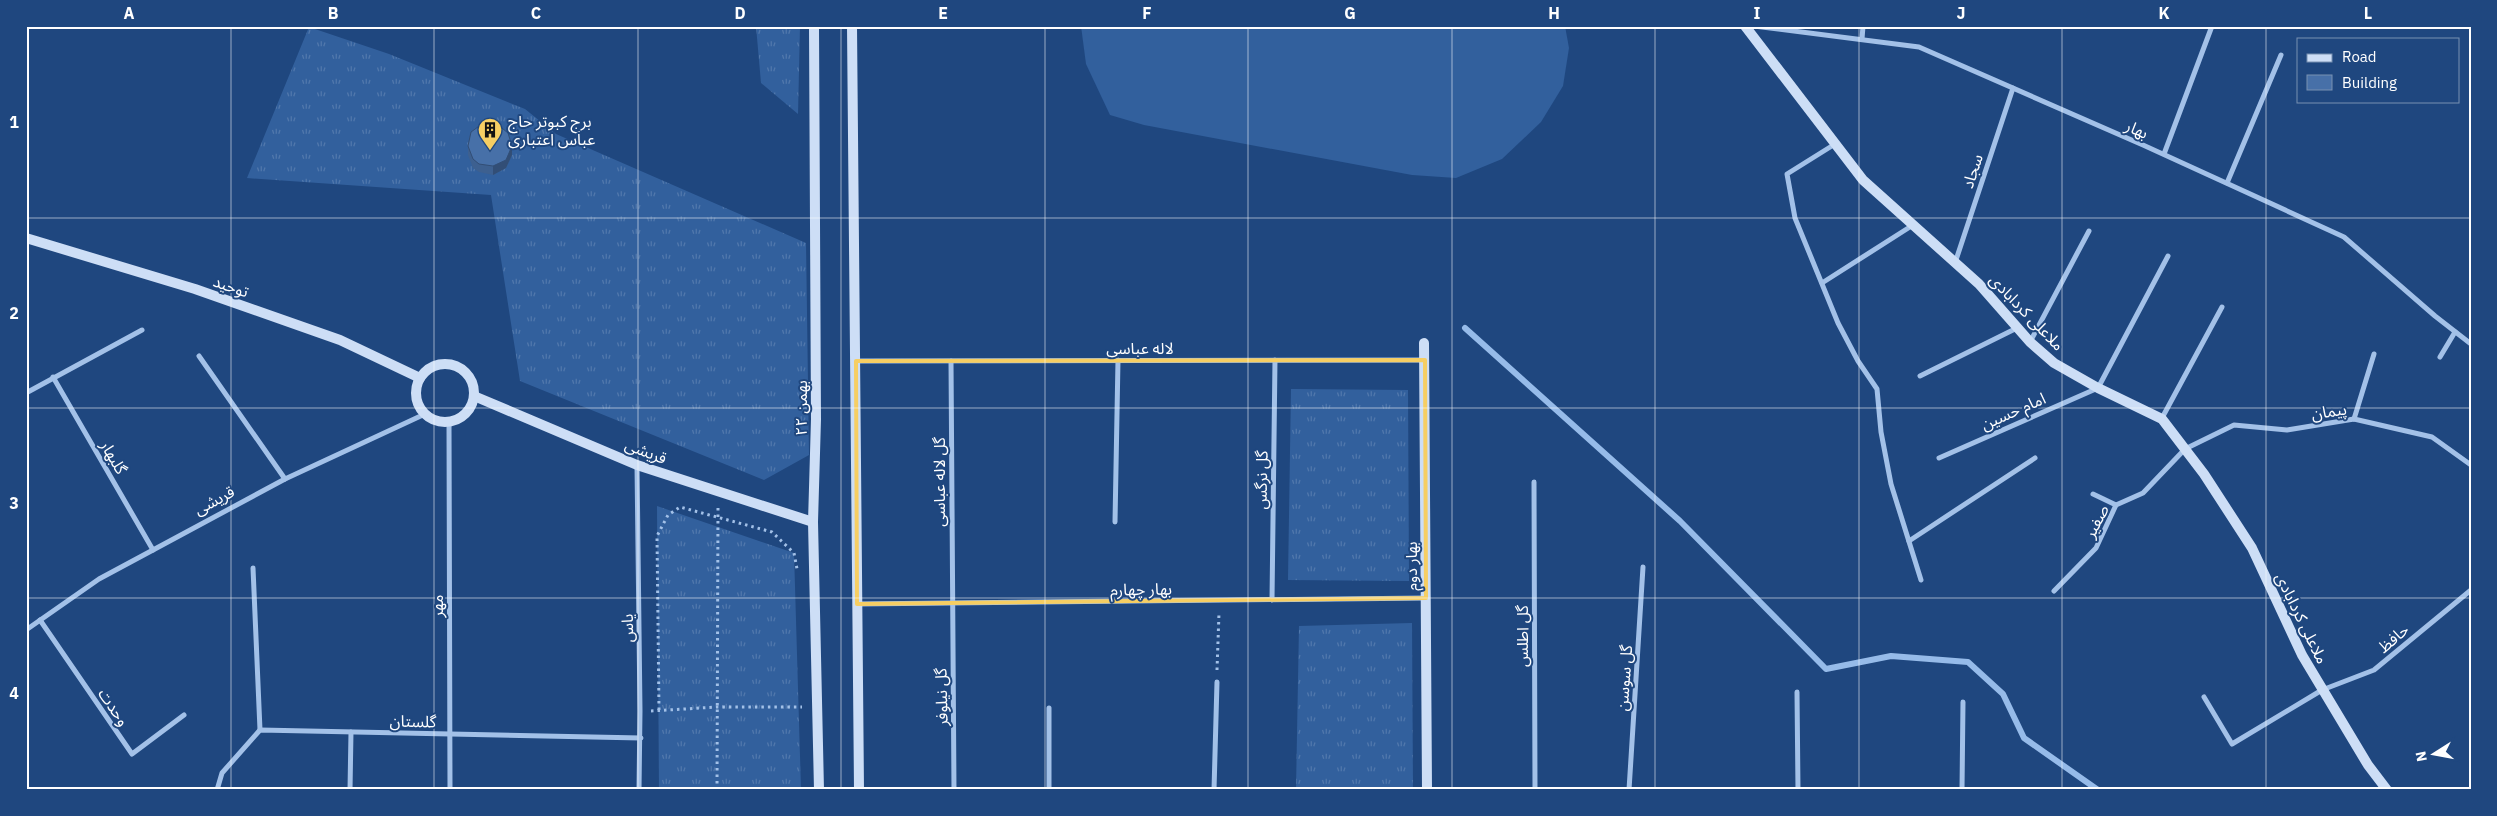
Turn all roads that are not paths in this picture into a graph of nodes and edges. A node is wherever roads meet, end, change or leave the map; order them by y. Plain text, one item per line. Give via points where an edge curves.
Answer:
1 (814, 26) edge
2 (852, 26) edge
3 (1745, 26) edge
4 (1754, 26) edge
5 (1864, 26) edge
6 (2212, 26) edge
7 (1862, 39) junction
8 (2281, 55) dead end
9 (2013, 88) junction
10 (1835, 144) junction
11 (2164, 154) junction
12 (2227, 183) junction
13 (1912, 225) junction
14 (2089, 231) dead end
15 (26, 238) edge
16 (2168, 256) dead end
17 (1956, 263) junction
18 (1822, 283) junction
19 (2222, 306) dead end
20 (2018, 328) junction
21 (142, 330) dead end
22 (2455, 332) junction
23 (2030, 342) junction
24 (1424, 343) dead end
25 (2471, 344) edge
26 (2374, 354) dead end
27 (199, 356) dead end
28 (2440, 357) dead end
29 (1118, 360) junction
30 (1275, 360) junction
31 (1424, 360) junction
32 (856, 361) junction
33 (951, 361) junction
34 (1920, 376) dead end
35 (53, 377) junction
36 (420, 378) junction
37 (2098, 388) junction
38 (26, 393) edge
39 (474, 396) junction
40 (425, 414) junction
41 (2162, 419) junction
42 (2354, 419) junction
43 (449, 422) junction
44 (2185, 449) junction
45 (1939, 458) dead end
46 (2035, 458) dead end
47 (2471, 465) edge
48 (637, 466) junction
49 (285, 479) junction
50 (1534, 482) dead end
51 (2093, 494) dead end
52 (2116, 506) junction
53 (813, 522) junction
54 (1115, 522) dead end
55 (1909, 541) junction
56 (153, 550) junction
57 (1643, 567) dead end
58 (253, 568) dead end
59 (1921, 580) dead end
60 (2471, 590) edge
61 (2054, 591) dead end
62 (1426, 598) junction
63 (1272, 600) junction
64 (952, 603) junction
65 (857, 604) junction
66 (40, 620) junction
67 (26, 630) edge
68 (1217, 682) road end
69 (2322, 690) junction
70 (1797, 692) dead end
71 (2204, 697) dead end
72 (1963, 702) dead end
73 (1049, 708) dead end
74 (184, 715) dead end
75 (260, 730) junction
76 (351, 732) junction
77 (450, 734) junction
78 (641, 738) junction
79 (217, 790) edge
80 (350, 790) edge
81 (450, 790) edge
82 (639, 790) edge
83 (819, 790) edge
84 (858, 790) edge
85 (954, 790) edge
86 (1049, 790) edge
87 (1214, 790) edge
88 (1427, 790) edge
89 (1536, 790) edge
90 (1629, 790) edge
91 (1798, 790) edge
92 (1962, 790) edge
93 (2387, 790) edge

1 - 53 main road, ۲۲ بهمن via 816,420
2 - 32 main road
3 - 10 main road, ملاعلی کردابادی
4 - 7 street, بهار
5 - 7 street
6 - 11 street
7 - 9 street, بهار via 1919,47
8 - 12 street
9 - 11 street, بهار
9 - 17 street, سجاد
10 - 13 main road, ملاعلی کردابادی via 1863,180
10 - 18 street via 1787,174 1795,218
11 - 12 street, بهار
12 - 22 street, بهار via 2344,237
13 - 17 main road, ملاعلی کردابادی
13 - 18 street
14 - 23 street
15 - 36 main road, توحید via 195,290 340,340
16 - 37 street
17 - 20 main road, ملاعلی کردابادی
18 - 55 street via 1850,346 1878,389 1880,432 1891,484
19 - 41 street
20 - 23 main road, ملاعلی کردابادی
20 - 34 street
21 - 35 street
22 - 25 street, بهار
22 - 28 street
23 - 37 main road, ملاعلی کردابادی via 2054,363
24 - 31 main road, بهار دوم
26 - 42 street
27 - 49 street
29 - 30 street, لاله عباسی
29 - 33 street, لاله عباسی
29 - 54 street
30 - 31 street, لاله عباسی
30 - 63 street, گل نرگس
31 - 62 main road, بهار دوم
32 - 33 street, لاله عباسی
32 - 65 main road
33 - 64 street, گل لاله عباسی
35 - 38 street
35 - 56 street, گلبهار
36 - 39 main road via 429,368 441,364 454,365 465,372 472,383
36 - 40 main road via 416,390 418,403
37 - 41 main road, ملاعلی کردابادی
37 - 45 street, امام حسین
39 - 43 main road via 470,408
39 - 48 main road, قریشی
40 - 43 main road
40 - 49 street, قریشی
41 - 44 main road, ملاعلی کردابادی
42 - 44 street, پیمان via 2287,430 2234,425
42 - 47 street, پیمان via 2432,436
43 - 77 street, مهر
44 - 52 street, صفیر via 2143,493
44 - 69 main road, ملاعلی کردابادی via 2252,548
46 - 55 street
48 - 53 main road, قریشی
48 - 78 street, یاس
49 - 56 street, قریشی
50 - 89 street, گل اطلس
51 - 52 street
52 - 61 street, صفیر via 2096,548
53 - 83 main road, ۲۲ بهمن
55 - 59 street
56 - 66 street, قریشی via 99,579
57 - 90 street, گل سوسن
58 - 75 street
60 - 69 street, حافظ via 2374,670
62 - 63 street, بهار چهارم
62 - 88 main road, بهار دوم
63 - 64 street, بهار چهارم
64 - 65 street, بهار چهارم
64 - 85 street, گل نیلوفر
65 - 84 main road
66 - 67 street, قریشی
66 - 74 street, وحدت via 132,754
68 - 87 street
69 - 71 street, حافظ via 2232,744
69 - 93 main road, ملاعلی کردابادی
70 - 91 street
72 - 92 street
73 - 86 street
75 - 76 street, گلستان
75 - 79 street via 222,773
76 - 77 street, گلستان
76 - 80 street
77 - 78 street, گلستان
77 - 81 street, مهر
78 - 82 street, یاس

